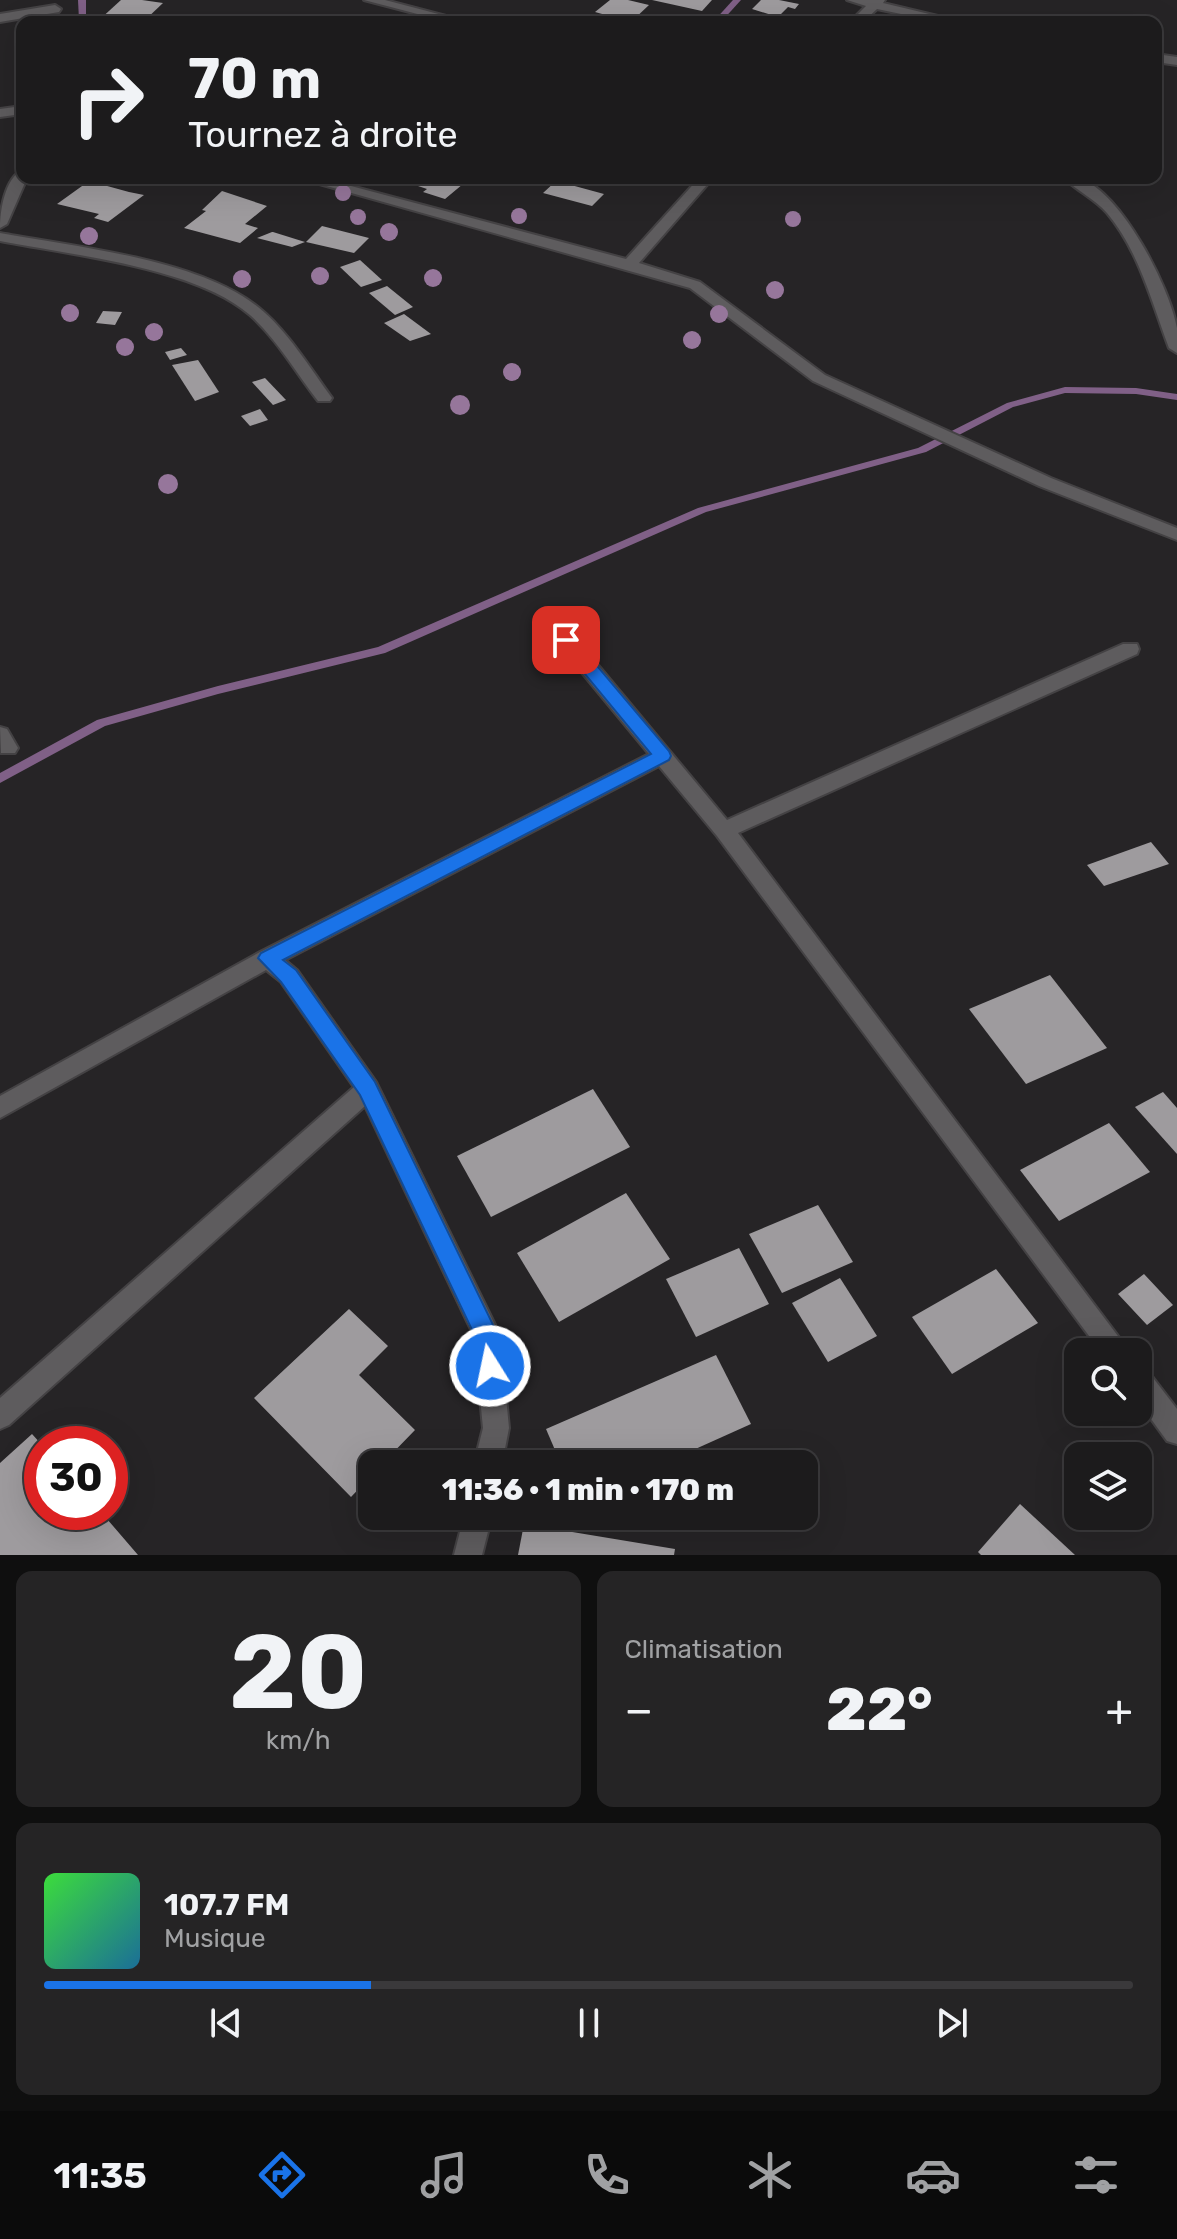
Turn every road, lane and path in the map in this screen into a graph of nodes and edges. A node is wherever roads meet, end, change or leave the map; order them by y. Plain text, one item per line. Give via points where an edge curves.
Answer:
1 (370, 0) edge
2 (853, 0) edge
3 (877, 2) edge
4 (55, 10) edge
5 (438, 16) edge
6 (862, 16) edge
7 (933, 16) edge
8 (0, 18) edge
9 (17, 184) edge
10 (327, 184) edge
11 (701, 184) edge
12 (1083, 184) edge
13 (0, 224) edge
14 (0, 237) edge
15 (629, 265) junction
16 (1177, 348) edge
17 (324, 398) dead end
18 (1177, 534) edge
19 (566, 640) dead end
20 (1130, 649) dead end
21 (662, 756) junction
22 (724, 830) junction
23 (268, 958) junction
24 (368, 1089) junction
25 (0, 1108) edge
26 (1106, 1338) edge
27 (1152, 1398) edge
28 (0, 1416) edge
29 (1177, 1431) edge
30 (491, 1450) edge
31 (474, 1530) edge
32 (468, 1555) edge

1 - 5 street
2 - 3 street
3 - 6 street
3 - 7 street
4 - 8 street
9 - 13 street
10 - 15 street
11 - 15 street
12 - 16 street via 1117,213 1139,252
14 - 17 street via 170,273 228,295 254,311
15 - 18 street via 695,285 819,378 860,399
19 - 21 street
20 - 22 street
21 - 22 street
21 - 23 street
22 - 26 street
23 - 24 street via 289,976
23 - 25 street
24 - 28 street
24 - 30 street via 487,1335 496,1428
27 - 29 street
31 - 32 street

